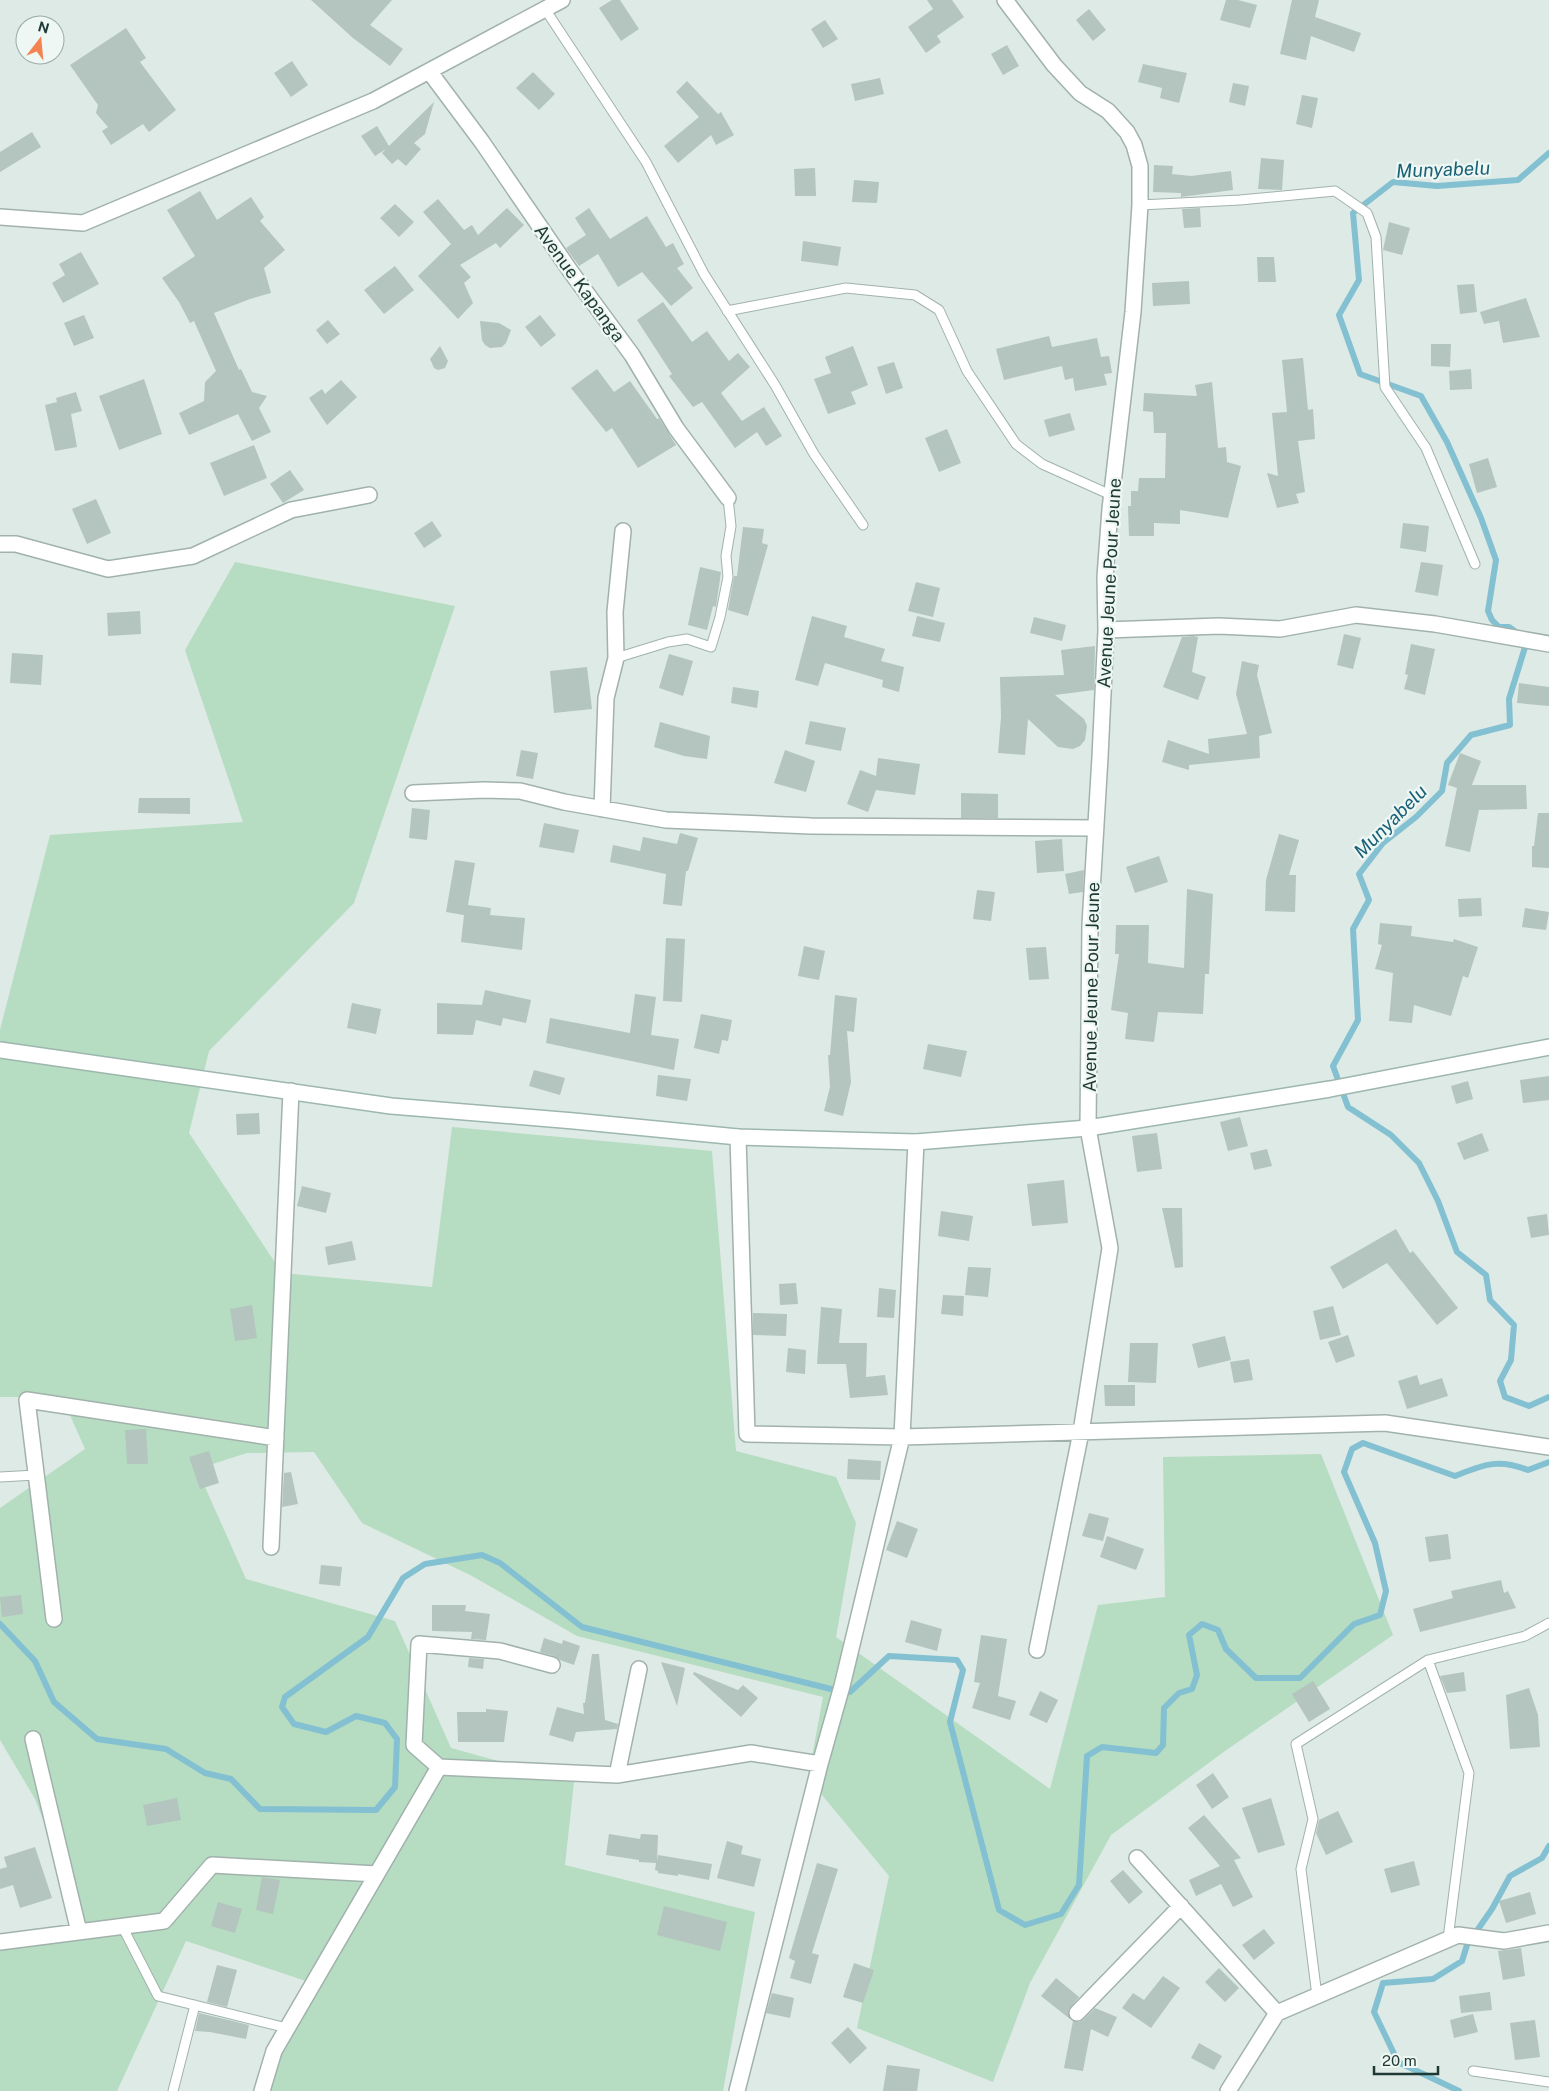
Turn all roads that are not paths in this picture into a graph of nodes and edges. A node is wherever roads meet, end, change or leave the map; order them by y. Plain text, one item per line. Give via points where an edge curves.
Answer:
1 (562, 0) edge
2 (1005, 0) edge
3 (541, 5) edge
4 (429, 71) junction
5 (1140, 205) junction
6 (0, 217) edge
7 (728, 311) junction
8 (369, 495) dead end
9 (1111, 495) junction
10 (728, 498) joint
11 (863, 525) dead end
12 (623, 531) dead end
13 (0, 544) edge
14 (1475, 564) dead end
15 (1106, 630) junction
16 (1549, 644) edge
17 (616, 658) junction
18 (413, 794) dead end
19 (602, 809) junction
20 (1096, 828) junction
21 (1549, 1047) edge
22 (0, 1050) edge
23 (291, 1091) junction
24 (1088, 1128) junction
25 (738, 1137) junction
26 (916, 1142) junction
27 (1081, 1432) junction
28 (902, 1437) junction
29 (276, 1438) junction
30 (1546, 1447) edge
31 (36, 1475) junction
32 (0, 1477) edge
33 (271, 1548) dead end
34 (54, 1619) dead end
35 (1549, 1623) edge
36 (1036, 1650) dead end
37 (1428, 1660) junction
38 (552, 1665) dead end
39 (638, 1668) dead end
40 (33, 1739) dead end
41 (820, 1764) junction
42 (439, 1767) junction
43 (617, 1775) junction
44 (1137, 1858) dead end
45 (376, 1874) junction
46 (1181, 1906) junction
47 (122, 1926) junction
48 (79, 1932) junction
49 (1549, 1933) edge
50 (1453, 1937) junction
51 (0, 1942) edge
52 (1317, 1996) junction
53 (195, 2005) junction
54 (1077, 2013) dead end
55 (1278, 2013) junction
56 (287, 2028) junction
57 (1473, 2071) dead end
58 (1549, 2082) edge
59 (173, 2091) edge
60 (262, 2091) edge
61 (737, 2091) edge
62 (1228, 2091) edge

1 - 3 street
2 - 5 street, Avenue Jeune Pour Jeune via 1054,65 1080,93 1108,111 1127,132 1140,166
3 - 4 street
3 - 7 lane via 646,162 704,274
4 - 6 street via 373,101 83,224
4 - 10 street, Avenue Kapanga via 632,355 676,428
5 - 9 street, Avenue Jeune Pour Jeune via 1133,312
5 - 14 lane via 1335,191 1367,212 1376,237 1385,387 1426,448
7 - 9 lane via 846,288 915,295 939,310 967,371 1016,444 1042,464
7 - 11 lane via 814,454
8 - 13 street via 292,510 192,556 108,569 16,544
9 - 15 street, Avenue Jeune Pour Jeune via 1105,577
10 - 17 lane via 731,526 726,556 728,577 711,647 687,639
12 - 17 street via 615,612
15 - 16 street via 1219,626 1280,629 1356,614
15 - 20 street, Avenue Jeune Pour Jeune
17 - 19 street via 606,698
18 - 19 street via 520,791
19 - 20 street via 666,820 811,826
20 - 24 street, Avenue Jeune Pour Jeune via 1090,925
21 - 24 street via 1330,1089
22 - 23 street
23 - 25 street via 391,1106
23 - 29 street
24 - 26 street
24 - 27 street, Avenue Jeune Pour Jeune via 1110,1248
25 - 26 street
25 - 28 street via 747,1434
26 - 28 street
27 - 28 street
27 - 30 street via 1384,1423
27 - 36 street, Avenue Jeune Pour Jeune
28 - 41 street
29 - 31 street via 27,1400
29 - 33 street
31 - 32 lane
31 - 34 street
35 - 37 lane via 1525,1636
37 - 50 lane via 1469,1773
37 - 52 lane via 1296,1744 1313,1819 1301,1869
38 - 42 street via 500,1651 419,1644 414,1745
39 - 43 street
40 - 48 street
41 - 43 street via 751,1753
41 - 61 street
42 - 43 street
42 - 45 street
44 - 46 street
45 - 47 street via 212,1865 164,1921
45 - 56 street
46 - 54 street
46 - 55 street
47 - 48 street
47 - 53 lane via 158,1996
48 - 51 street
49 - 50 street via 1504,1942
50 - 52 street
52 - 55 street
53 - 56 lane
53 - 59 lane
55 - 62 street
56 - 60 street via 274,2051
57 - 58 lane

